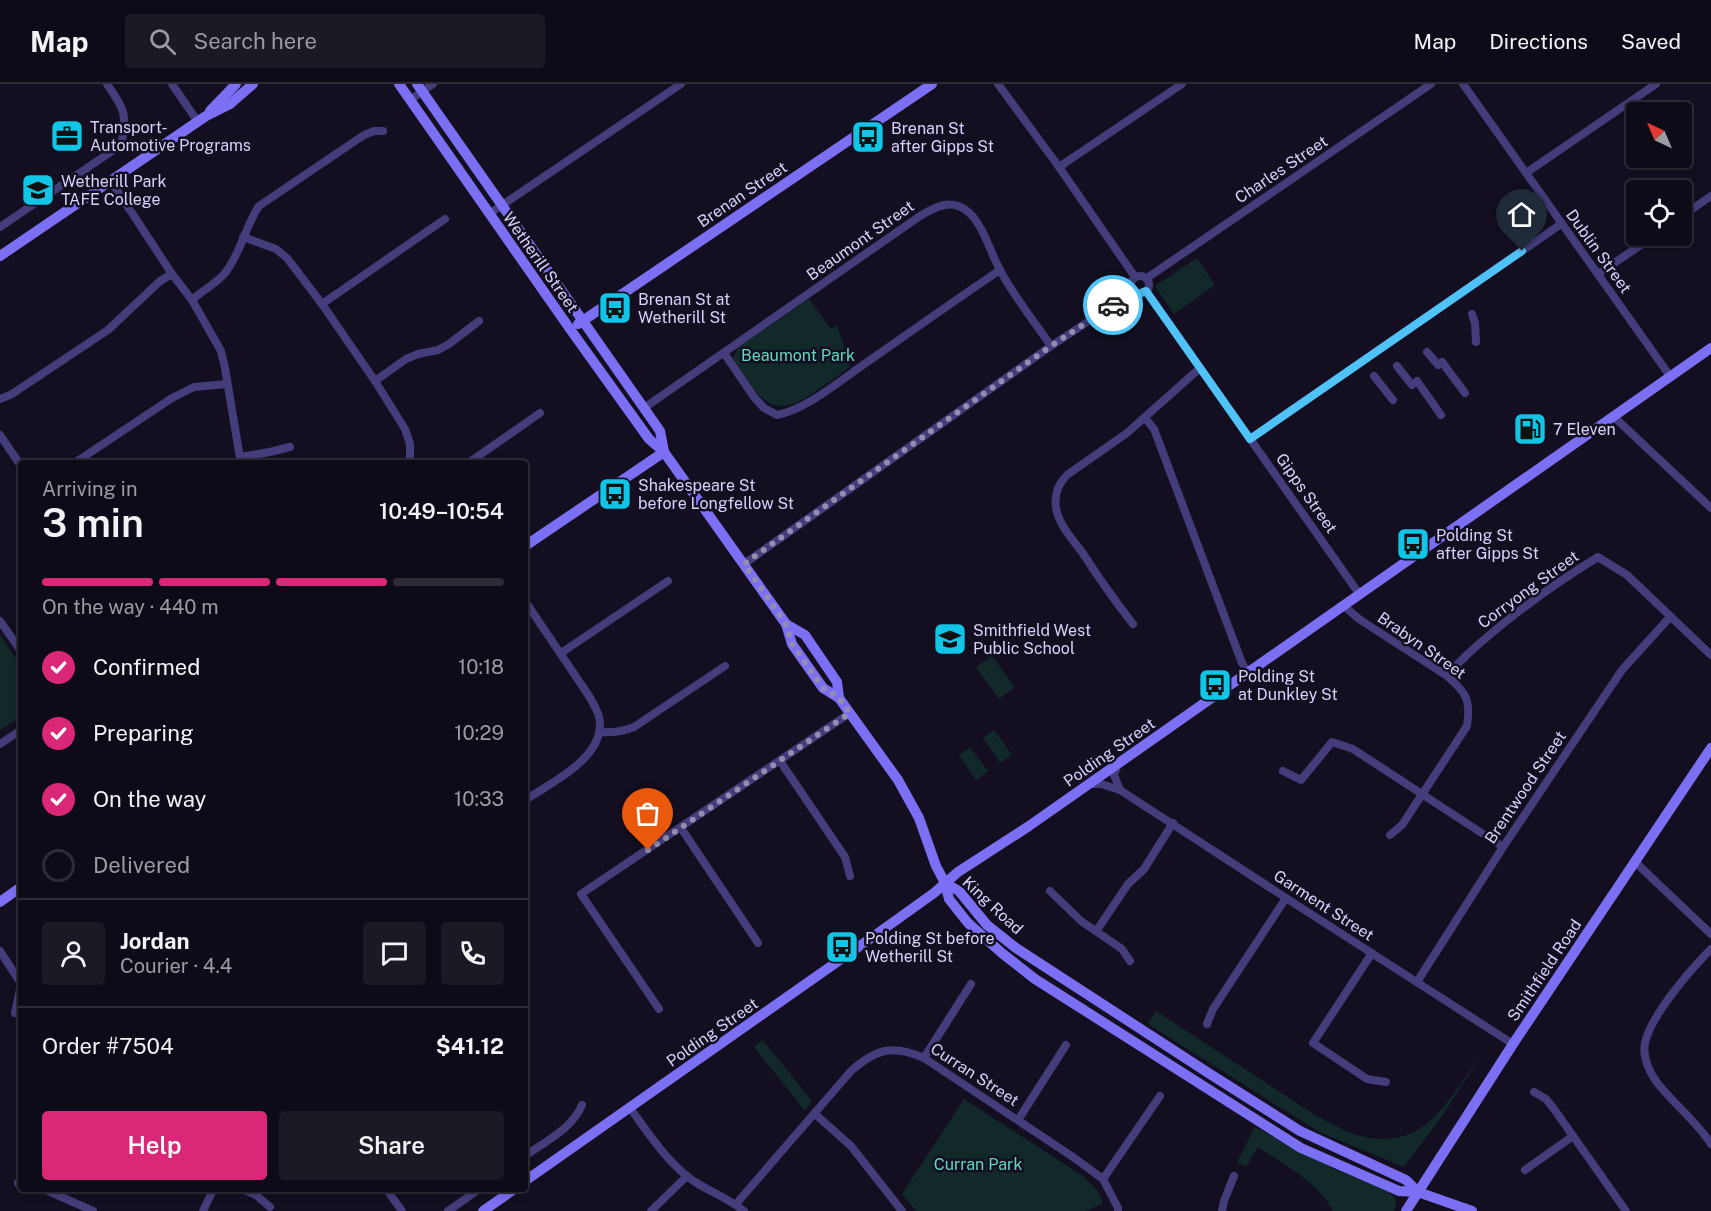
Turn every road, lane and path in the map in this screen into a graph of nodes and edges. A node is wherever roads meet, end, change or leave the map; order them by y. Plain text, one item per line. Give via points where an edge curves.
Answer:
1 (107, 84) edge
2 (172, 84) edge
3 (236, 84) edge
4 (253, 84) edge
5 (399, 84) edge
6 (433, 84) edge
7 (681, 84) edge
8 (932, 84) edge
9 (998, 84) edge
10 (1182, 84) edge
11 (1431, 84) edge
12 (1463, 84) edge
13 (1656, 84) edge
14 (420, 88) edge
15 (410, 100) junction
16 (202, 119) junction
17 (383, 131) dead end
18 (1059, 167) junction
19 (1526, 173) junction
20 (111, 180) junction
21 (1711, 196) edge
22 (502, 206) junction
23 (1692, 209) edge
24 (489, 214) junction
25 (445, 219) dead end
26 (1561, 224) junction
27 (0, 227) edge
28 (243, 237) junction
29 (1639, 246) edge
30 (0, 256) edge
31 (999, 270) junction
32 (172, 274) junction
33 (1598, 274) junction
34 (1135, 277) junction
35 (1147, 278) junction
36 (1134, 291) junction
37 (1146, 291) junction
38 (192, 300) junction
39 (322, 304) junction
40 (1473, 314) dead end
41 (479, 321) dead end
42 (583, 321) junction
43 (570, 329) junction
44 (1476, 342) dead end
45 (1051, 346) junction
46 (724, 352) junction
47 (1427, 352) dead end
48 (1709, 352) edge
49 (1397, 366) dead end
50 (1200, 368) junction
51 (1374, 376) dead end
52 (1670, 376) junction
53 (375, 381) junction
54 (228, 384) junction
55 (1465, 393) dead end
56 (0, 399) edge
57 (1393, 400) dead end
58 (644, 408) junction
59 (540, 413) dead end
60 (1441, 415) dead end
61 (1613, 416) junction
62 (1145, 418) junction
63 (0, 435) edge
64 (1250, 439) junction
65 (290, 447) dead end
66 (664, 452) junction
67 (79, 460) edge
68 (241, 460) edge
69 (410, 460) edge
70 (473, 460) edge
71 (18, 462) edge
72 (1711, 508) edge
73 (528, 544) edge
74 (744, 564) junction
75 (668, 581) dead end
76 (1360, 595) junction
77 (528, 605) edge
78 (1344, 606) junction
79 (1670, 617) junction
80 (0, 621) edge
81 (786, 624) junction
82 (1133, 624) dead end
83 (18, 647) edge
84 (561, 653) junction
85 (1711, 655) edge
86 (725, 666) dead end
87 (1248, 673) junction
88 (1447, 676) junction
89 (839, 698) junction
90 (850, 713) junction
91 (18, 732) edge
92 (599, 732) junction
93 (0, 744) edge
94 (1711, 748) edge
95 (780, 761) junction
96 (1118, 764) junction
97 (1283, 771) dead end
98 (1089, 784) junction
99 (1120, 790) junction
100 (1423, 794) junction
101 (528, 798) edge
102 (1173, 823) junction
103 (681, 828) junction
104 (1390, 835) dead end
105 (1503, 847) junction
106 (1634, 861) junction
107 (850, 876) dead end
108 (945, 883) junction
109 (18, 889) edge
110 (1050, 891) dead end
111 (1286, 898) junction
112 (0, 902) edge
113 (1096, 930) junction
114 (1711, 934) edge
115 (758, 943) dead end
116 (1711, 949) edge
117 (0, 951) edge
118 (1372, 953) junction
119 (1130, 961) dead end
120 (18, 979) edge
121 (1417, 982) junction
122 (971, 984) dead end
123 (18, 999) edge
124 (658, 1009) dead end
125 (15, 1013) dead end
126 (1207, 1024) dead end
127 (1513, 1044) junction
128 (1066, 1045) dead end
129 (924, 1058) junction
130 (1386, 1082) dead end
131 (1534, 1092) dead end
132 (1160, 1096) dead end
133 (582, 1105) dead end
134 (630, 1108) junction
135 (815, 1114) junction
136 (1018, 1120) junction
137 (1573, 1136) junction
138 (1711, 1144) edge
139 (528, 1154) edge
140 (1525, 1170) dead end
141 (687, 1176) junction
142 (1234, 1176) dead end
143 (528, 1179) edge
144 (1104, 1179) junction
145 (50, 1192) edge
146 (212, 1192) edge
147 (249, 1192) edge
148 (388, 1192) edge
149 (475, 1192) edge
150 (510, 1192) edge
151 (1418, 1192) junction
152 (736, 1204) junction
153 (270, 1207) dead end
154 (90, 1210) edge
155 (203, 1211) edge
156 (402, 1211) edge
157 (448, 1211) edge
158 (483, 1211) edge
159 (651, 1211) edge
160 (744, 1211) edge
161 (902, 1211) edge
162 (1118, 1211) edge
163 (1222, 1211) edge
164 (1406, 1211) edge
165 (1472, 1211) edge
166 (1626, 1211) edge

1 - 27 street via 123,107 125,127 121,145
2 - 16 street
3 - 16 main road
4 - 16 main road via 230,104
5 - 15 main road, Wetherill Street
6 - 14 street
7 - 22 street
8 - 42 main road, Brenan Street
9 - 18 street
10 - 18 street
11 - 35 street, Charles Street
12 - 19 street, Dublin Street
13 - 19 street
14 - 15 street
14 - 22 main road, Wetherill Street
15 - 24 main road, Wetherill Street
16 - 20 main road
17 - 28 street via 364,135 259,206
18 - 34 street
19 - 26 street, Dublin Street
20 - 30 main road
20 - 32 street
21 - 23 street
22 - 24 street
22 - 42 main road, Wetherill Street
24 - 43 main road, Wetherill Street
25 - 39 street
26 - 33 street, Dublin Street
26 - 64 street
28 - 38 street via 224,275
28 - 39 street via 276,249 287,258
29 - 33 street
31 - 45 street, Beaumont Street
31 - 46 street via 787,414 777,415 764,408
31 - 46 street, Beaumont Street via 974,217 962,207 942,205 920,216
32 - 38 street
32 - 56 street via 108,330
33 - 52 street, Dublin Street
34 - 35 street
34 - 36 street via 1131,284
35 - 37 street
36 - 37 street
36 - 45 street
37 - 50 street, Gipps Street
38 - 54 street via 221,351
39 - 53 street
40 - 44 street
41 - 53 street via 449,344 406,359
42 - 43 main road, Brenan Street
42 - 58 main road, Wetherill Street
43 - 66 main road, Wetherill Street via 649,439
45 - 74 street
46 - 58 street, Beaumont Street
47 - 55 street
48 - 52 main road, Polding Street
49 - 60 street
50 - 62 street
50 - 64 street, Gipps Street
51 - 57 street
52 - 61 main road, Polding Street
53 - 69 street via 405,429
54 - 67 street via 194,387 172,398
54 - 68 street
58 - 66 main road, Wetherill Street via 660,431
59 - 70 street
61 - 72 street
61 - 76 main road, Polding Street
62 - 82 street via 1067,475 1060,482 1056,501 1063,526
62 - 87 street via 1154,429
63 - 71 street
64 - 76 street, Gipps Street
65 - 68 street
66 - 73 main road
66 - 74 main road, Wetherill Street
74 - 81 main road, Wetherill Street
75 - 84 street
76 - 78 main road, Polding Street
77 - 84 street
78 - 87 main road, Polding Street
78 - 88 street, Brabyn Street
79 - 85 street, Corryong Street
79 - 88 street, Corryong Street via 1627,575 1598,557 1506,620
79 - 105 street, Brentwood Street via 1622,670
80 - 83 street
81 - 89 main road, Wetherill Street via 792,644 823,688
81 - 89 main road, Wetherill Street via 805,635 837,681
84 - 92 street via 596,708
86 - 92 street via 634,727
87 - 96 main road, Polding Street
88 - 100 street, Brabyn Street via 1466,695 1467,726
89 - 90 main road, Wetherill Street
90 - 95 street
90 - 108 main road, Wetherill Street via 908,797
91 - 93 street
92 - 101 street via 587,756
94 - 106 main road, Smithfield Road
95 - 103 street
95 - 107 street via 845,857
96 - 98 main road, Polding Street
96 - 99 street via 1114,776
97 - 100 street via 1301,780 1332,742 1353,748
98 - 99 street, Garment Street
98 - 108 main road, Polding Street
99 - 102 street, Garment Street
100 - 104 street, Brabyn Street via 1402,825
100 - 105 street
102 - 111 street, Garment Street
102 - 113 street via 1144,869 1128,884
103 - 115 street
103 - 124 street via 581,894
105 - 121 street, Brentwood Street
106 - 114 street
106 - 127 main road, Smithfield Road
108 - 134 main road, Polding Street
108 - 151 main road, King Road via 959,891 987,925 1016,948 1300,1131 1406,1180
108 - 151 main road, King Road via 949,898 968,923 1044,985 1301,1148 1399,1191
109 - 112 main road
110 - 113 street
111 - 118 street, Garment Street
111 - 126 street
113 - 119 street via 1122,949
116 - 138 street via 1651,1025 1645,1044 1650,1072 1658,1085
117 - 120 street
118 - 121 street, Garment Street
118 - 130 street via 1313,1043 1367,1079
121 - 127 street, Garment Street
122 - 129 street
123 - 125 street
127 - 151 main road, Smithfield Road
128 - 136 street
129 - 135 street, Curran Street via 899,1050 875,1053 851,1071
129 - 136 street, Curran Street
131 - 137 street via 1546,1099
132 - 144 street
133 - 139 street via 569,1125
134 - 141 street via 664,1154
134 - 143 main road, Polding Street
135 - 152 street, Curran Street
135 - 161 street via 851,1146
136 - 144 street, Curran Street
137 - 140 street
137 - 166 street
141 - 152 street
141 - 159 street
142 - 163 street
144 - 162 street, Curran Street
145 - 154 street
146 - 155 street
147 - 153 street
148 - 156 street
149 - 157 street
150 - 158 main road
151 - 164 main road, Smithfield Road
151 - 165 main road, King Road
152 - 160 street

